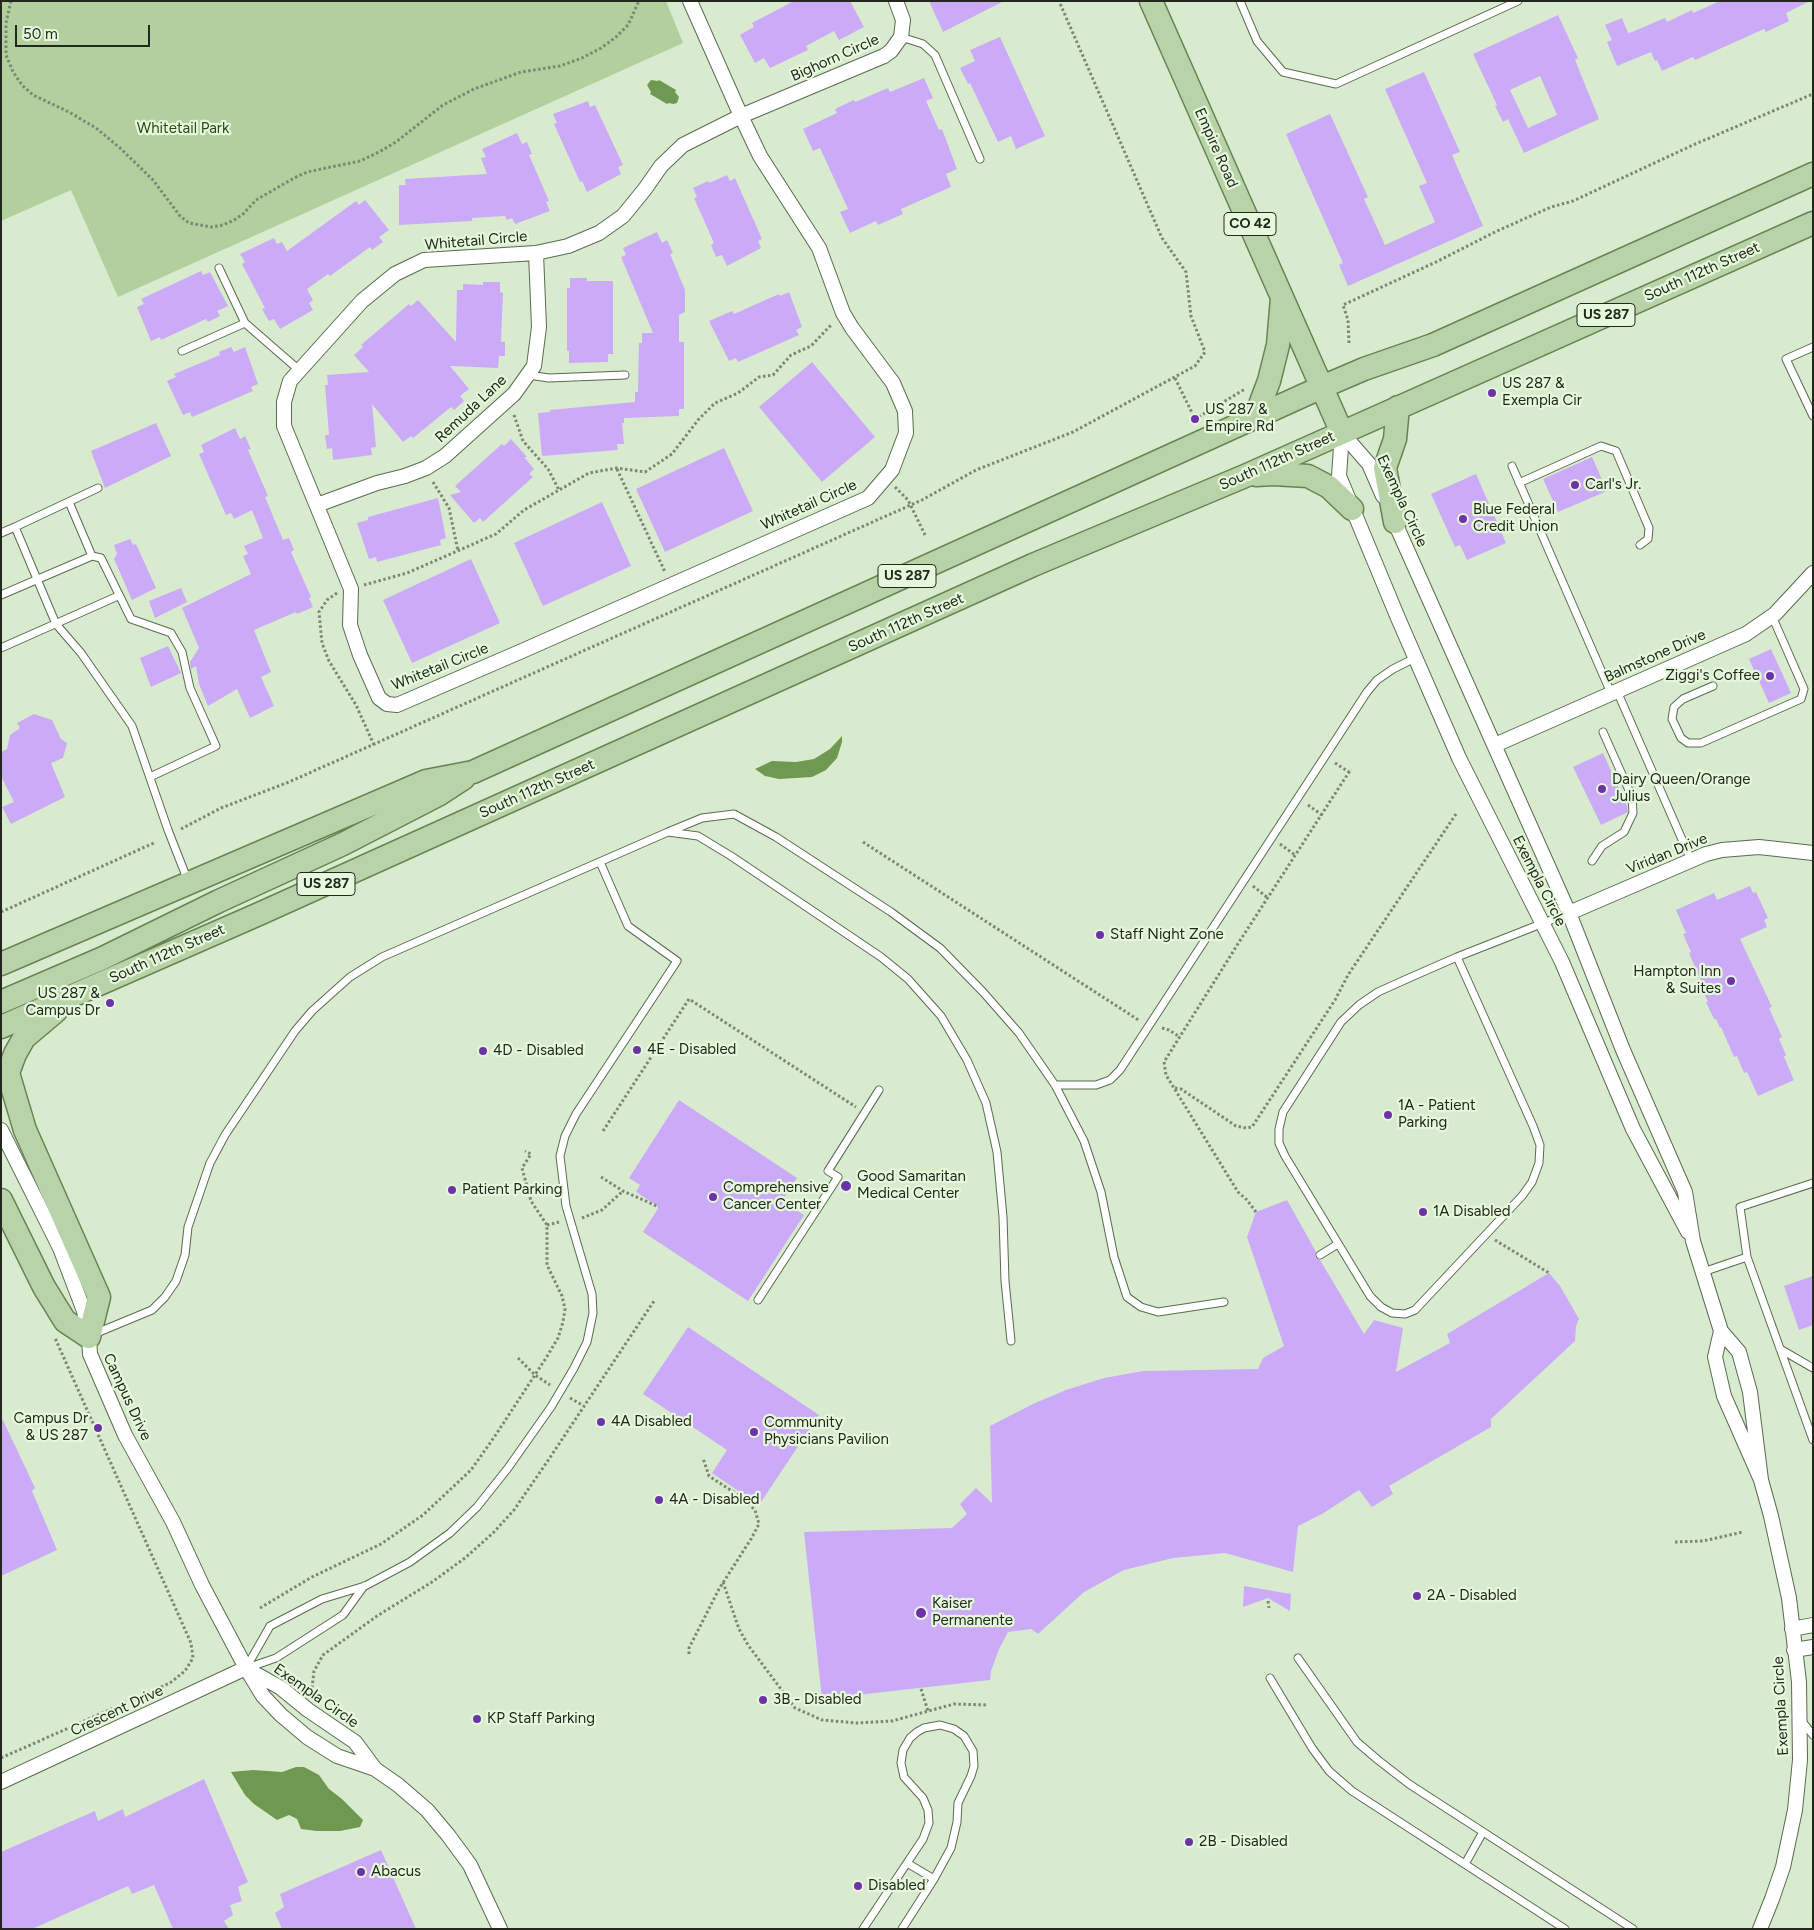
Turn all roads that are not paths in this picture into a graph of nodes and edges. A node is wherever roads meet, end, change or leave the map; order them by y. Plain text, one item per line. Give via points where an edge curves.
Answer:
1 (690, 1) edge
2 (896, 1) edge
3 (1151, 1) edge
4 (1240, 1) edge
5 (1518, 1) edge
6 (901, 37) junction
7 (741, 116) junction
8 (980, 158) dead end
9 (1813, 174) edge
10 (1813, 223) edge
11 (536, 253) junction
12 (219, 268) dead end
13 (1282, 295) junction
14 (245, 323) junction
15 (1813, 348) edge
16 (182, 351) dead end
17 (299, 370) junction
18 (528, 375) junction
19 (625, 375) dead end
20 (1322, 387) junction
21 (1398, 408) junction
22 (1813, 416) edge
23 (1255, 418) junction
24 (1342, 433) junction
25 (1512, 466) dead end
26 (1245, 476) junction
27 (1519, 483) junction
28 (98, 488) dead end
29 (69, 502) junction
30 (317, 505) junction
31 (1352, 509) junction
32 (1395, 522) junction
33 (15, 527) junction
34 (1, 533) edge
35 (1640, 545) dead end
36 (92, 556) junction
37 (1813, 573) edge
38 (37, 580) junction
39 (1, 595) edge
40 (118, 596) junction
41 (1772, 616) junction
42 (56, 623) junction
43 (1, 648) edge
44 (1415, 658) junction
45 (1713, 686) dead end
46 (1614, 692) junction
47 (1603, 732) dead end
48 (1495, 745) junction
49 (473, 772) junction
50 (150, 777) junction
51 (668, 832) junction
52 (1813, 853) edge
53 (1692, 860) junction
54 (1592, 861) dead end
55 (600, 862) junction
56 (189, 883) junction
57 (1569, 913) junction
58 (1543, 923) junction
59 (1457, 957) junction
60 (1, 964) edge
61 (77, 993) junction
62 (1, 1002) edge
63 (1, 1027) edge
64 (1055, 1085) junction
65 (879, 1090) dead end
66 (1, 1130) edge
67 (1813, 1183) edge
68 (1, 1200) edge
69 (1693, 1241) junction
70 (1338, 1244) junction
71 (1320, 1255) dead end
72 (1747, 1257) junction
73 (1703, 1272) junction
74 (758, 1300) dead end
75 (1224, 1302) dead end
76 (1721, 1331) junction
77 (89, 1336) junction
78 (1010, 1340) dead end
79 (1780, 1349) junction
80 (1813, 1368) edge
81 (1813, 1439) edge
82 (1761, 1480) junction
83 (365, 1586) junction
84 (1813, 1625) edge
85 (1792, 1629) junction
86 (1813, 1647) edge
87 (1794, 1650) junction
88 (1298, 1658) dead end
89 (246, 1668) junction
90 (1270, 1678) dead end
91 (1801, 1720) junction
92 (1813, 1735) edge
93 (375, 1769) junction
94 (1, 1782) edge
95 (1482, 1832) junction
96 (907, 1863) junction
97 (1465, 1864) junction
98 (934, 1879) junction
99 (500, 1929) edge
100 (863, 1929) edge
101 (902, 1929) edge
102 (1566, 1929) edge
103 (1633, 1929) edge
104 (1760, 1929) edge

1 - 7 street, Whitetail Circle
2 - 6 street, Bighorn Circle via 903,20
3 - 13 main road, Empire Road / CO 42
4 - 5 lane via 1258,41 1283,72 1336,84
6 - 7 street, Bighorn Circle via 884,56
6 - 8 lane via 924,44 935,55
7 - 11 street, Whitetail Circle via 682,145 661,166 623,216 599,233 568,246
7 - 30 street, Whitetail Circle via 760,156 819,248 843,313 893,383 905,411 906,434 892,470 868,498 397,705 387,704 379,698 360,655 350,625 351,589
9 - 20 main road, US 287 via 1433,345
10 - 21 main road, South 112th Street / US 287
11 - 17 street, Whitetail Circle via 424,260 413,264 362,301
11 - 18 street, Remuda Lane via 540,327 534,366
12 - 14 lane
13 - 20 main road, Empire Road / CO 42
13 - 23 main road via 1278,345
14 - 16 lane
14 - 17 lane
15 - 22 lane via 1786,359
17 - 30 street, Whitetail Circle via 290,381 284,402 284,426
18 - 19 lane via 549,378
18 - 30 street, Remuda Lane via 514,394 445,456 426,468
20 - 23 main road, US 287
20 - 24 main road, Empire Road / CO 42
21 - 24 main road, South 112th Street / US 287
21 - 32 main road via 1395,439 1385,468
23 - 49 main road, US 287
24 - 26 main road, South 112th Street / US 287
24 - 31 street, Exempla Circle via 1339,476
24 - 32 street, Exempla Circle via 1369,464
25 - 27 lane
26 - 31 main road via 1308,476 1329,487
26 - 61 main road, South 112th Street / US 287 via 1033,565
27 - 35 lane via 1601,446 1616,451 1649,528 1648,539
27 - 46 lane
28 - 29 lane
29 - 33 lane
29 - 36 lane
31 - 44 street, Exempla Circle
32 - 48 street, Exempla Circle
33 - 34 lane
33 - 38 lane
36 - 38 lane
36 - 40 lane via 101,558
37 - 41 street, Balmstone Drive
38 - 39 lane
38 - 42 lane
40 - 42 lane
40 - 50 lane via 131,619 171,633 182,652 190,688 216,746
41 - 45 lane via 1804,689 1801,699 1701,744 1688,744 1681,738 1672,719 1674,707 1683,699
41 - 46 street, Balmstone Drive via 1746,634
42 - 43 lane
42 - 50 lane via 132,726
44 - 58 street, Exempla Circle via 1459,758
44 - 64 lane via 1377,680 1367,692 1120,1070 1110,1080 1096,1085
46 - 48 street, Balmstone Drive
46 - 53 lane
47 - 54 lane via 1632,797 1633,813 1624,832 1602,846
48 - 57 street, Exempla Circle
49 - 56 main road, US 287 via 426,781
49 - 62 main road via 438,795 343,844 103,958
50 - 56 lane
51 - 55 lane
51 - 64 lane via 702,818 734,814 776,837 940,948 1019,1033
51 - 78 lane via 698,836 874,952 908,979 941,1016 967,1060 986,1103 998,1152
52 - 53 street, Viridan Drive via 1746,847 1722,850
53 - 57 street, Viridan Drive
55 - 77 lane via 382,957 350,977 319,1005 279,1053 210,1163 188,1227 185,1254 176,1281 165,1297 152,1310
55 - 83 lane via 628,926 678,960 564,1136 560,1156 562,1176 570,1220 592,1294 593,1313 587,1342 551,1407 477,1507 450,1533 410,1562
56 - 60 main road, US 287
57 - 58 lane
57 - 69 street, Exempla Circle via 1623,1050 1685,1192
58 - 59 lane
58 - 69 street, Exempla Circle via 1633,1129
59 - 70 lane via 1378,992 1359,1004 1341,1022 1283,1112 1279,1143
59 - 70 lane via 1540,1145 1539,1163 1532,1182 1415,1310 1405,1314 1392,1313 1370,1296
61 - 63 main road, South 112th Street / US 287
61 - 77 main road via 24,1038 8,1074 25,1130 99,1297
64 - 75 lane via 1084,1141 1127,1297 1141,1307 1158,1312
65 - 74 lane via 828,1170 838,1177
66 - 77 street, Campus Drive via 60,1248 84,1311
67 - 72 lane via 1740,1207
68 - 77 main road via 44,1287 65,1321
69 - 73 street, Exempla Circle
70 - 71 lane
72 - 73 lane
72 - 79 lane
73 - 76 street, Exempla Circle
76 - 82 street, Exempla Circle via 1739,1352 1750,1392
76 - 82 street, Exempla Circle via 1715,1357 1724,1396
77 - 89 street, Campus Drive via 90,1354 125,1435 173,1522
79 - 80 lane
79 - 81 lane
82 - 85 street, Exempla Circle via 1787,1589
83 - 89 lane via 344,1615 276,1658
83 - 89 lane via 322,1599 270,1626
84 - 85 street
85 - 87 street, Exempla Circle
86 - 87 street
87 - 91 street, Exempla Circle
88 - 95 lane via 1356,1742 1409,1784
89 - 93 street, Exempla Circle via 281,1688 355,1742
89 - 93 street, Exempla Circle via 263,1696 308,1737 337,1756
89 - 94 street, Crescent Drive
90 - 97 lane via 1329,1771 1352,1791
91 - 92 lane
91 - 104 street, Exempla Circle via 1799,1782 1791,1834
93 - 99 street, Exempla Circle via 427,1810 448,1834 470,1865
95 - 97 lane
95 - 103 lane
96 - 98 lane
96 - 98 lane via 929,1823 928,1810 922,1798 904,1777 902,1756 906,1743 924,1728 940,1725 954,1729 964,1736 974,1758 971,1776 958,1803 951,1848
96 - 100 lane
97 - 102 lane
98 - 101 lane

